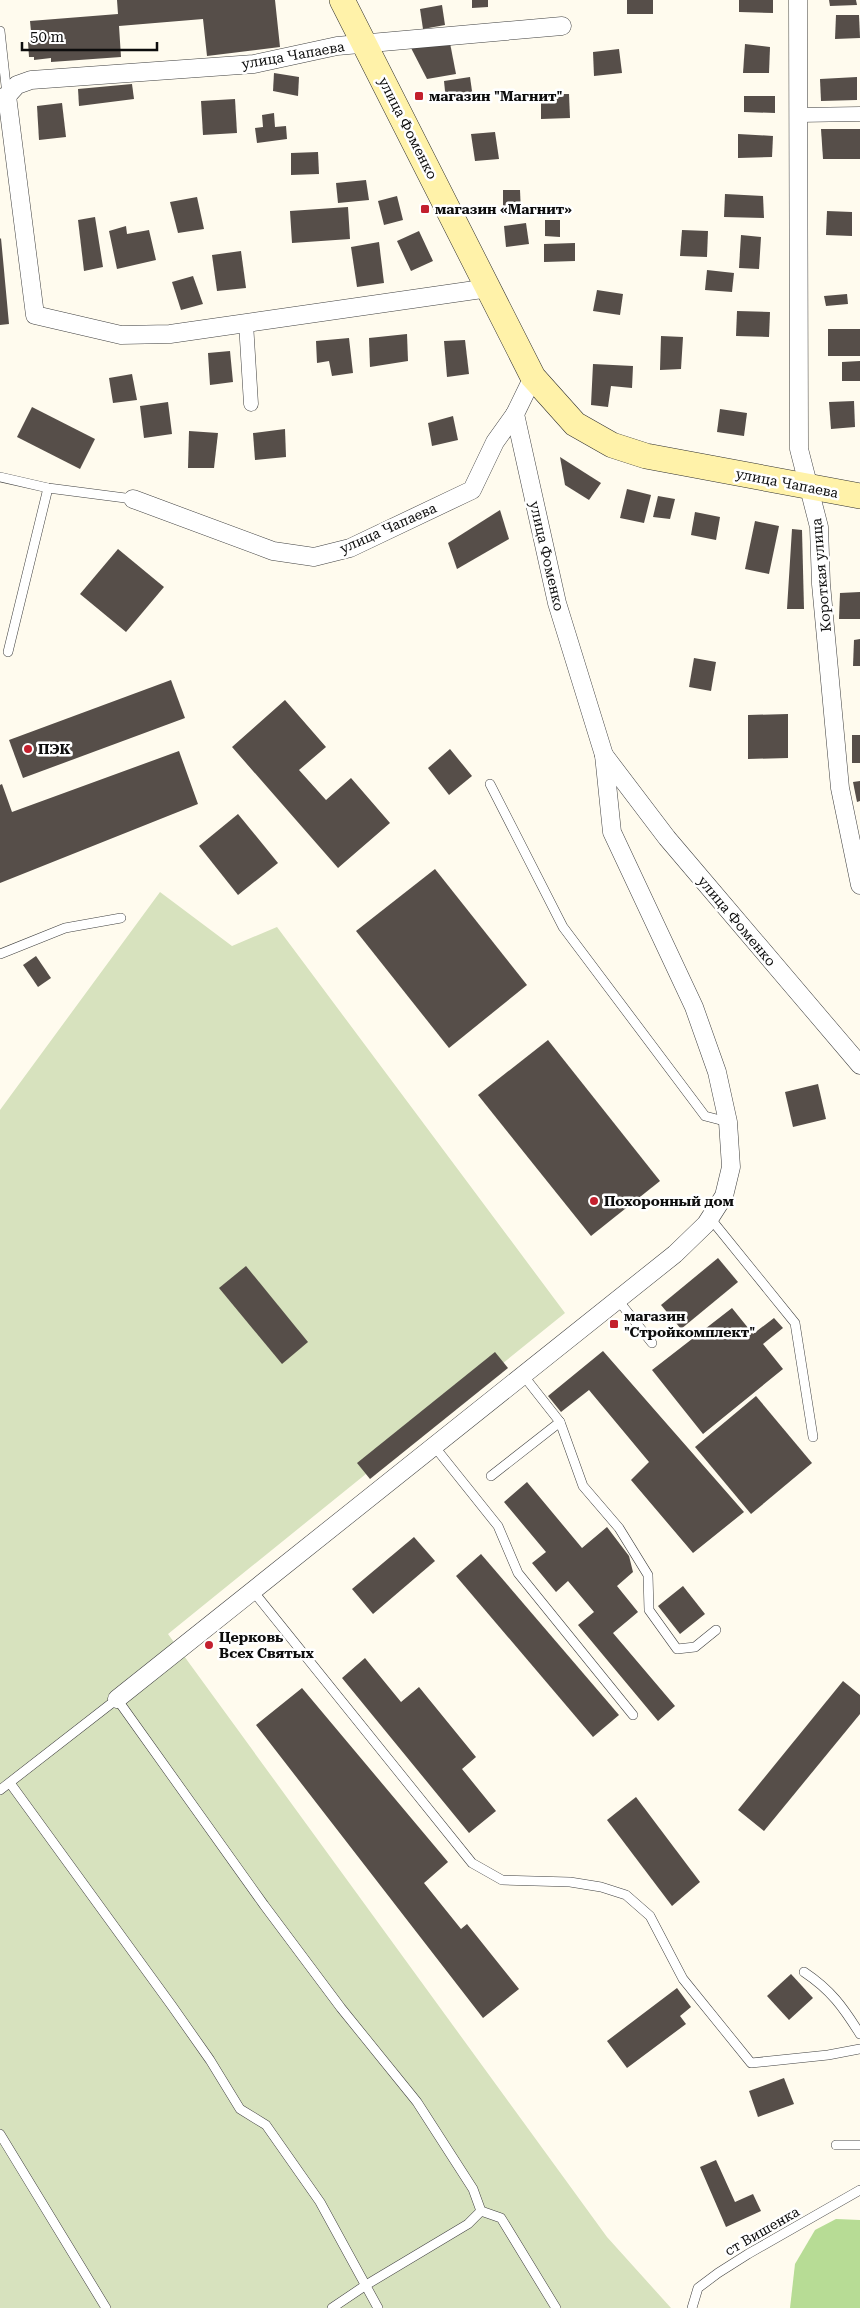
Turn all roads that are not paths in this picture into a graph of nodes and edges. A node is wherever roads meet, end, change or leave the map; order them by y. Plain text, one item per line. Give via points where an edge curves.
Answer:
1 (342, 0) edge
2 (798, 0) edge
3 (562, 26) dead end
4 (0, 31) edge
5 (365, 43) junction
6 (4, 97) edge
7 (860, 114) edge
8 (799, 115) junction
9 (489, 288) junction
10 (246, 323) junction
11 (534, 378) junction
12 (251, 404) dead end
13 (515, 414) junction
14 (0, 477) edge
15 (48, 488) junction
16 (809, 488) junction
17 (860, 496) edge
18 (133, 499) joint
19 (8, 652) dead end
20 (604, 755) junction
21 (490, 784) dead end
22 (860, 885) edge
23 (122, 918) dead end
24 (0, 954) edge
25 (860, 1065) edge
26 (728, 1122) junction
27 (710, 1218) junction
28 (618, 1300) junction
29 (652, 1343) dead end
30 (523, 1375) junction
31 (560, 1422) junction
32 (813, 1437) dead end
33 (434, 1446) junction
34 (491, 1476) dead end
35 (253, 1591) junction
36 (716, 1630) dead end
37 (117, 1699) junction
38 (633, 1715) dead end
39 (10, 1783) junction
40 (0, 1790) edge
41 (804, 1972) dead end
42 (860, 2034) edge
43 (860, 2049) edge
44 (0, 2134) edge
45 (836, 2145) dead end
46 (860, 2145) edge
47 (860, 2190) edge
48 (481, 2211) junction
49 (366, 2285) junction
50 (106, 2308) edge
51 (332, 2308) edge
52 (378, 2308) edge
53 (556, 2308) edge
54 (692, 2308) edge

1 - 5 main road, улица Фоменко
2 - 8 street, Короткая улица
3 - 5 street, улица Чапаева
4 - 6 lane
5 - 6 street, улица Чапаева via 254,64 31,80 17,85
5 - 9 main road, улица Фоменко
6 - 10 street via 35,315 122,334 170,334
7 - 8 street
8 - 16 street, Короткая улица via 799,449
9 - 10 street
9 - 11 main road, улица Фоменко
10 - 12 street
11 - 13 street
11 - 16 main road, улица Чапаева via 576,424 612,445 646,456
13 - 18 street, улица Чапаева via 495,442 472,490 350,548 314,557 273,551
13 - 20 street, улица Фоменко via 557,603
14 - 15 lane
15 - 18 lane
15 - 19 lane
16 - 17 main road, улица Чапаева
16 - 22 street, Короткая улица via 818,527 840,788
20 - 25 street, улица Фоменко via 666,838
20 - 26 street via 612,832 694,1007 717,1072
21 - 26 lane via 564,927 705,1116
23 - 24 lane via 65,928
26 - 27 street via 731,1166 724,1196
27 - 28 street via 675,1254
27 - 32 lane via 795,1323
28 - 29 lane
28 - 30 street
30 - 31 lane
30 - 33 street
31 - 34 lane
31 - 36 lane via 583,1486 619,1528 648,1576 649,1610 677,1649 695,1647
33 - 35 street
33 - 38 lane via 498,1526 518,1573
35 - 37 street
35 - 43 lane via 472,1863 502,1880 570,1882 626,1895 650,1916 683,1979 751,2063
37 - 39 lane
37 - 48 lane via 264,1905 417,2102 473,2189
39 - 40 lane
39 - 49 lane via 172,2006 240,2109 266,2125 320,2202
41 - 42 lane via 825,1986
44 - 50 lane
45 - 46 lane
47 - 54 lane, ст Вишенка via 718,2273 698,2288
48 - 49 lane via 468,2224
48 - 53 lane via 501,2218
49 - 51 lane
49 - 52 lane

